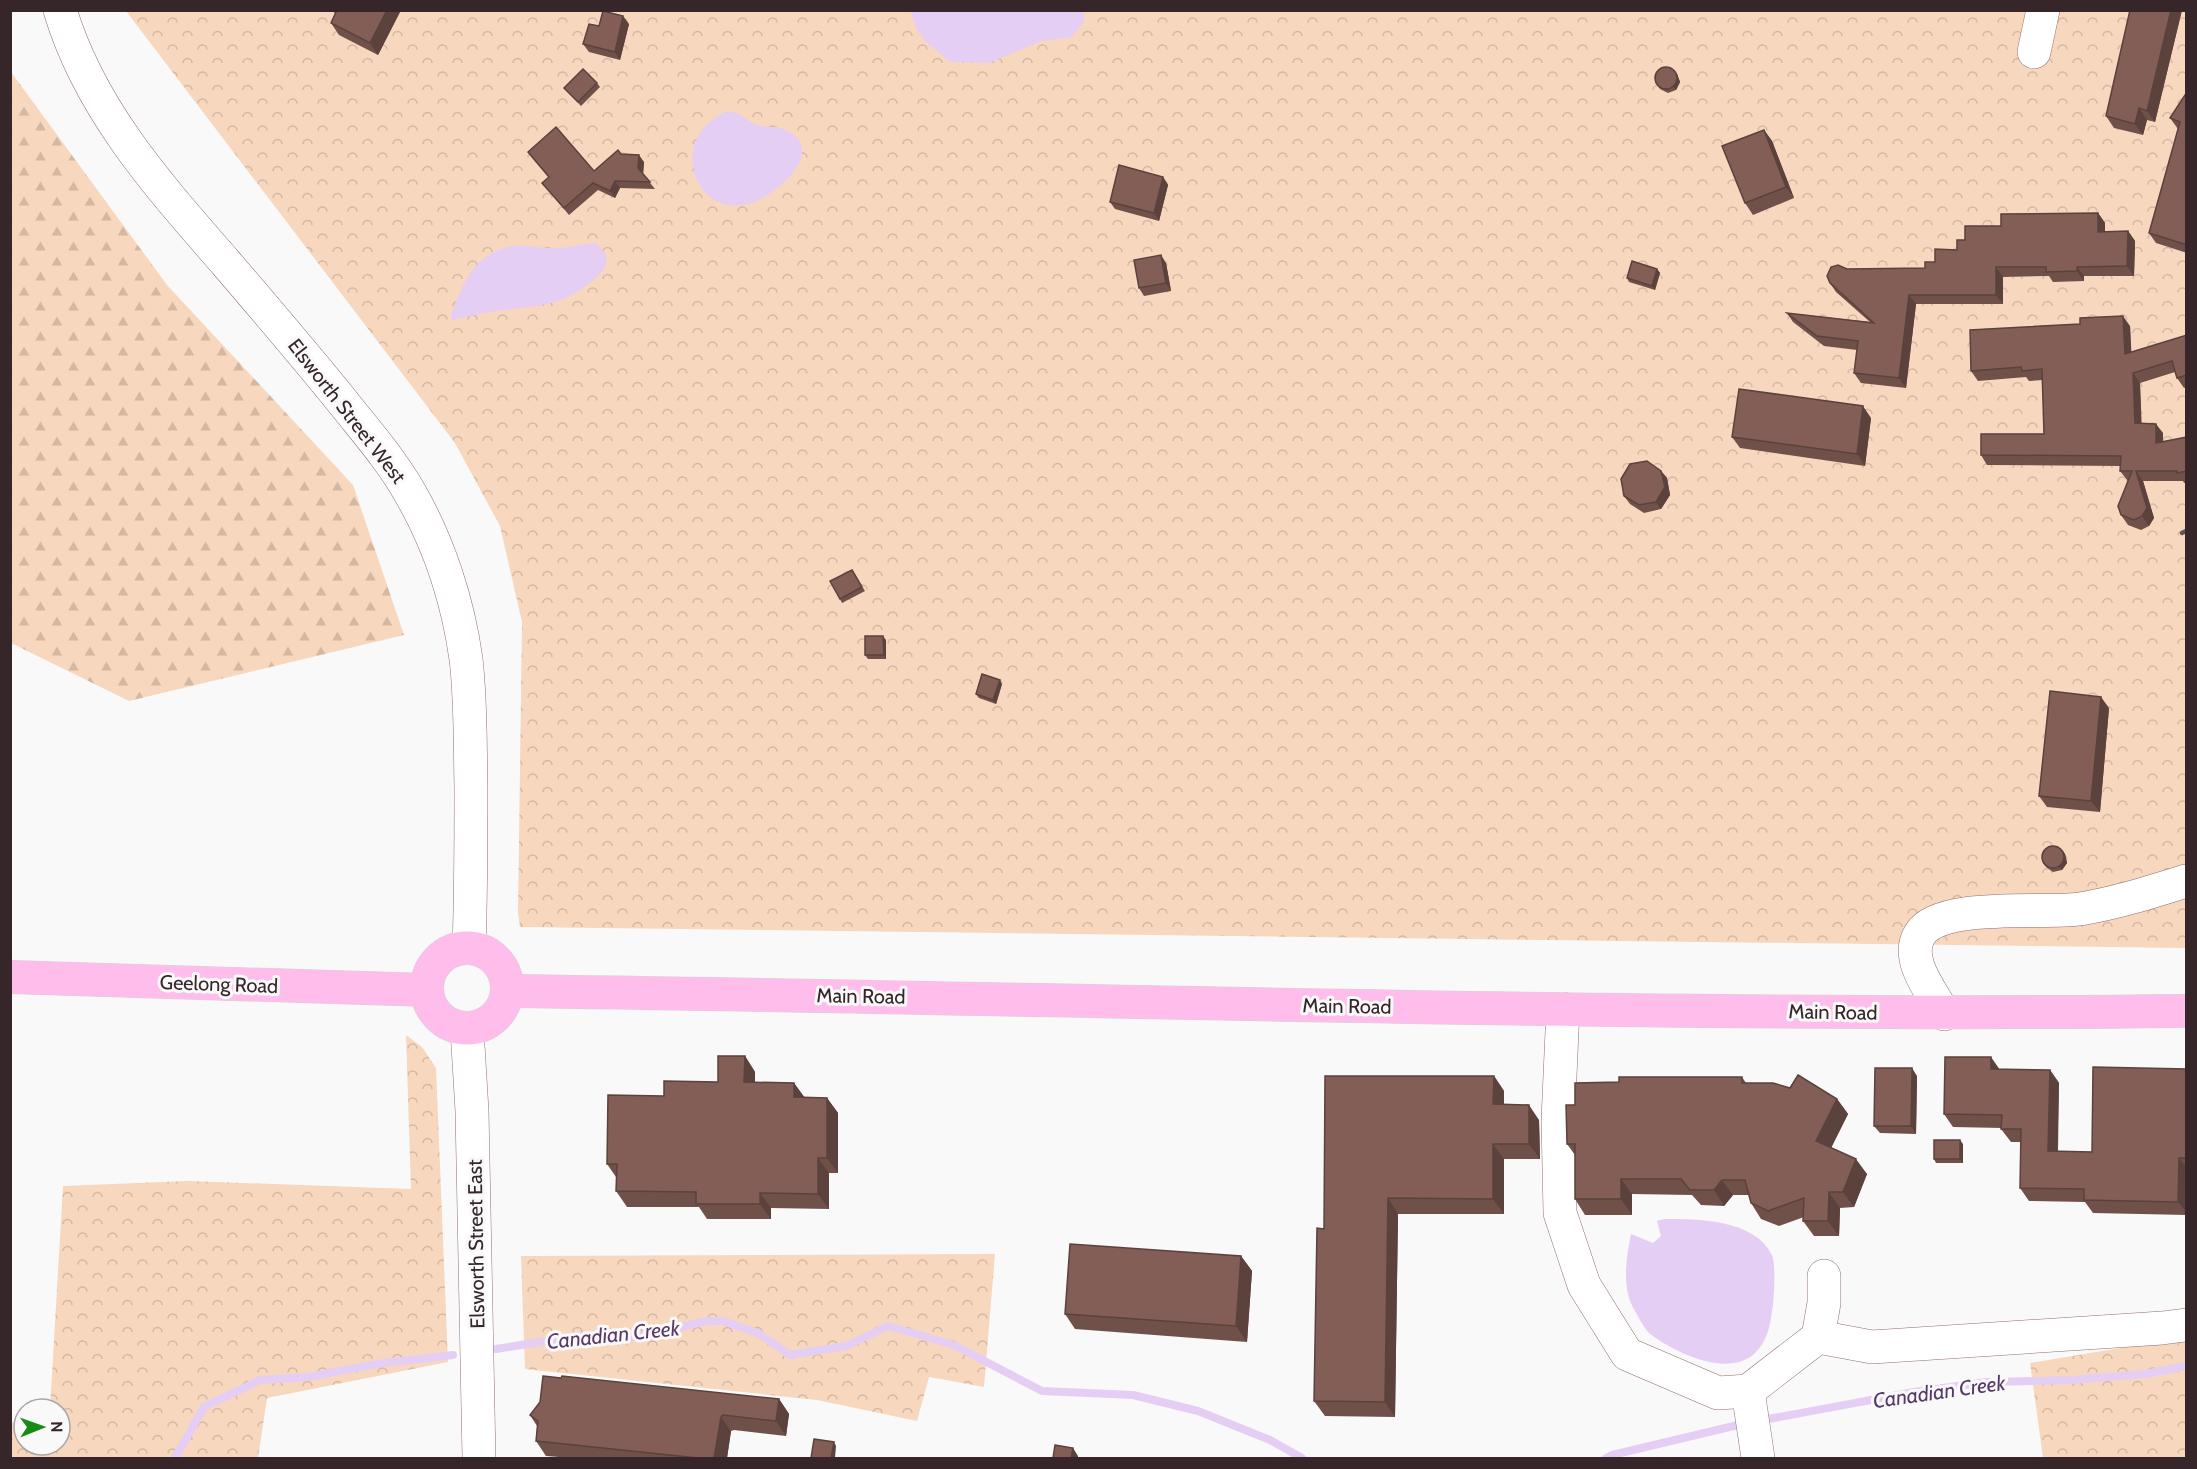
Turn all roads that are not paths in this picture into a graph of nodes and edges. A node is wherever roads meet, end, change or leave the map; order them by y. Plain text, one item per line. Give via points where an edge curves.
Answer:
1 (60, 10) edge
2 (2043, 10) edge
3 (2034, 52) dead end
4 (2187, 881) edge
5 (469, 948) junction
6 (10, 977) edge
7 (427, 990) junction
8 (508, 991) junction
9 (1563, 1009) junction
10 (2187, 1011) edge
11 (1944, 1014) junction
12 (467, 1029) junction
13 (1824, 1276) dead end
14 (2187, 1325) edge
15 (1818, 1337) junction
16 (1748, 1391) junction
17 (479, 1458) edge
18 (1758, 1458) edge

1 - 5 street, Elsworth Street West via 81,65 122,137 385,456 410,492 428,530 456,607 467,668
2 - 3 street
4 - 11 street via 2082,909 1971,913 1934,922 1919,935 1915,954
5 - 7 main road via 452,951 439,960 430,974
5 - 8 main road via 484,951 497,961 506,975
6 - 7 main road, Geelong Road
7 - 12 main road via 432,1007 443,1021
8 - 9 main road, Main Road
8 - 12 main road via 495,1018
9 - 11 main road, Main Road
9 - 16 street via 1558,1130 1560,1213 1584,1285 1627,1354 1718,1393
10 - 11 main road, Main Road
12 - 17 street, Elsworth Street East
13 - 15 street
14 - 15 street via 1872,1347
15 - 16 street
16 - 18 street

